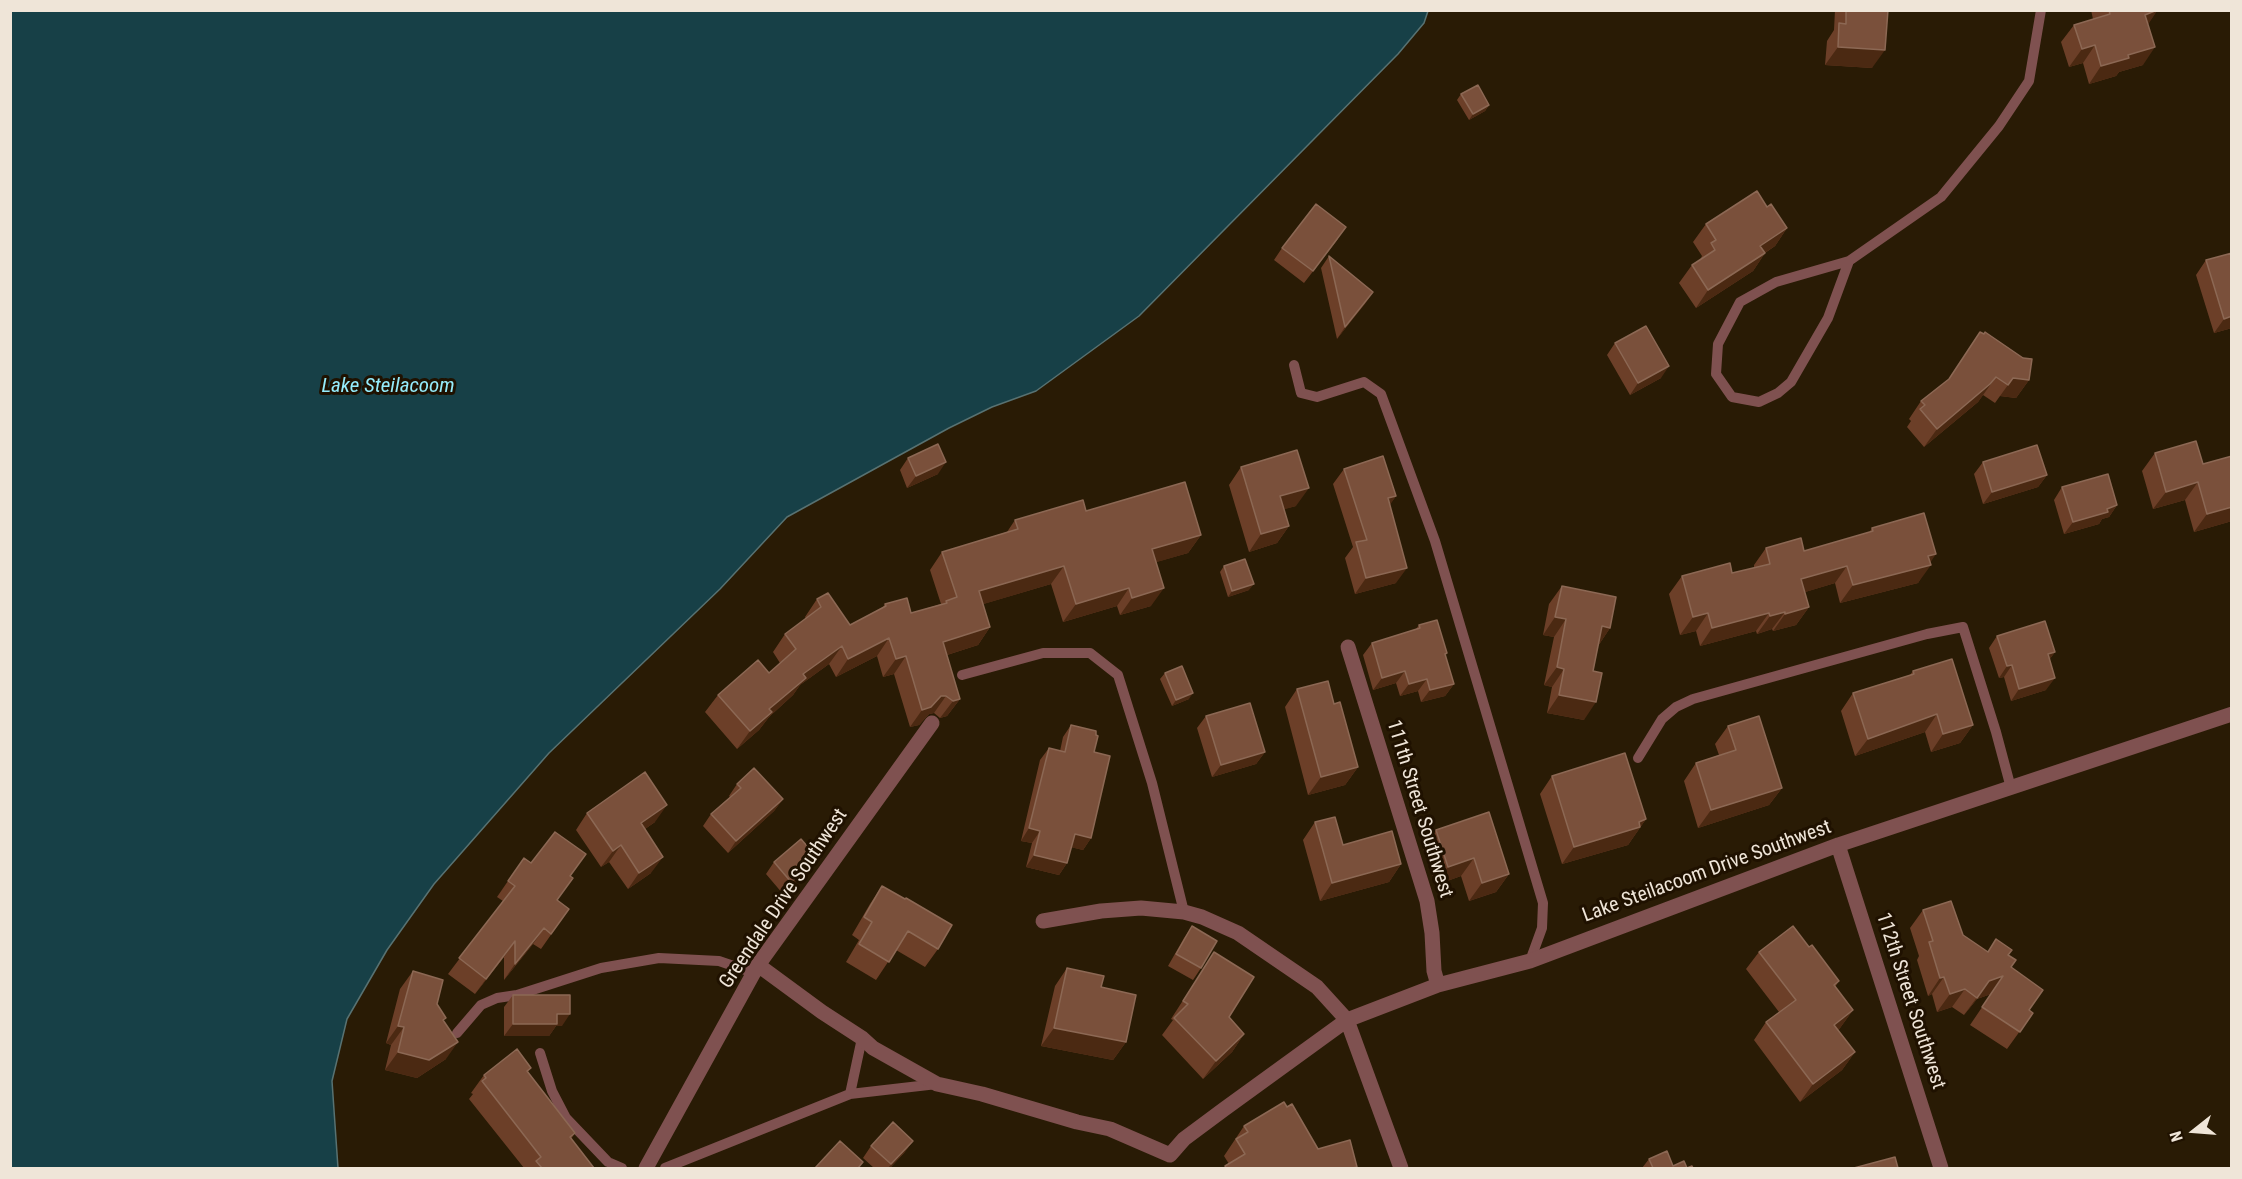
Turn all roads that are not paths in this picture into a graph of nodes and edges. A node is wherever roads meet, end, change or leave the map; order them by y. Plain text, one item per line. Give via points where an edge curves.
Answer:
1 (2041, 10) edge
2 (1849, 261) junction
3 (1294, 365) dead end
4 (1348, 647) dead end
5 (962, 675) dead end
6 (2232, 714) edge
7 (932, 723) edge
8 (1638, 758) dead end
9 (2011, 788) junction
10 (1839, 845) junction
11 (1184, 912) junction
12 (1043, 921) dead end
13 (1530, 961) junction
14 (756, 969) junction
15 (1438, 985) junction
16 (1347, 1020) junction
17 (457, 1033) dead end
18 (862, 1038) junction
19 (540, 1053) dead end
20 (937, 1084) junction
21 (850, 1094) junction
22 (1171, 1162) edge
23 (622, 1168) edge
24 (646, 1168) edge
25 (665, 1168) edge
26 (1401, 1168) edge
27 (1941, 1168) edge

1 - 2 lane via 2029,81 1999,126 1941,198
2 - 2 lane via 1828,318 1791,382 1759,402 1732,397 1716,374 1718,344 1740,302 1776,282
3 - 13 lane via 1301,393 1317,397 1364,382 1381,394 1435,541 1543,903 1542,928
4 - 15 street, 111th Street Southwest via 1427,901
5 - 11 lane via 1043,653 1090,653 1118,675 1152,783
6 - 9 street, Lake Steilacoom Drive Southwest
7 - 14 street, Greendale Drive Southwest
8 - 9 lane via 1662,719 1693,699 1927,633 1964,627
9 - 10 street, Lake Steilacoom Drive Southwest
10 - 13 street, Lake Steilacoom Drive Southwest
10 - 27 street, 112th Street Southwest
11 - 12 street via 1141,908
11 - 16 street via 1238,933 1317,987
13 - 15 street, Lake Steilacoom Drive Southwest
14 - 17 lane via 719,961 659,958 601,968 481,1005
14 - 18 street
14 - 24 street, Greendale Drive Southwest
15 - 16 street, Lake Steilacoom Drive Southwest
16 - 22 street, Lake Steilacoom Drive Southwest via 1184,1139
16 - 26 street
18 - 20 street
18 - 21 lane
19 - 23 lane via 566,1118 608,1162
20 - 21 lane
20 - 22 street via 1110,1129
21 - 25 lane

